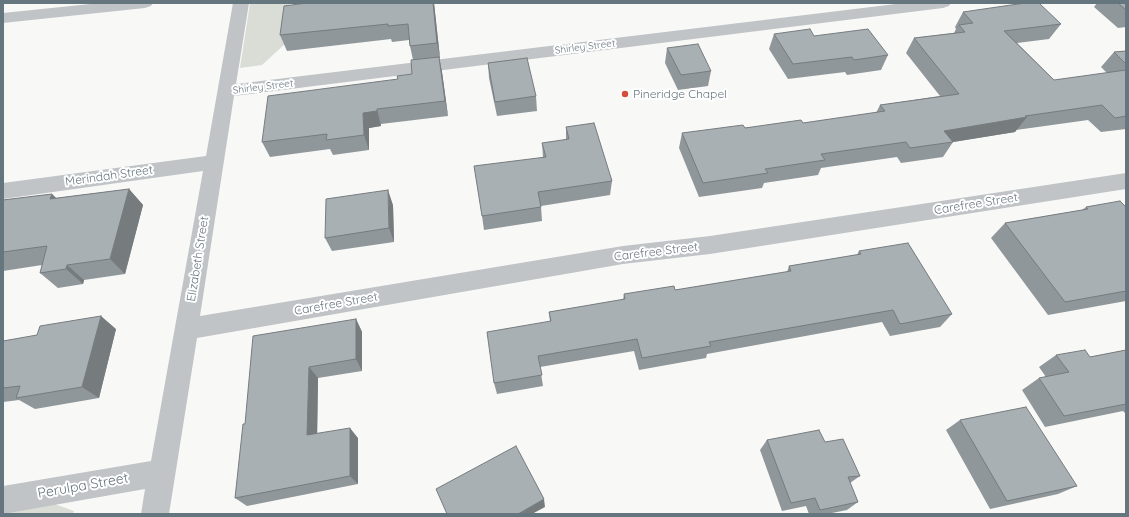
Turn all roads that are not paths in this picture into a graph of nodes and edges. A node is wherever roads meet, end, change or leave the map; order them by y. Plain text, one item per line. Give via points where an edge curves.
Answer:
1 (145, 3) edge
2 (240, 3) edge
3 (943, 3) edge
4 (3, 18) edge
5 (226, 91) junction
6 (214, 162) junction
7 (1126, 181) edge
8 (3, 190) edge
9 (187, 330) junction
10 (163, 472) junction
11 (3, 500) edge
12 (155, 514) edge

1 - 4 street
2 - 5 street, Elizabeth Street
3 - 5 street, Shirley Street
5 - 6 street, Elizabeth Street
6 - 8 street, Merindah Street
6 - 9 street, Elizabeth Street
7 - 9 street, Carefree Street via 710,245 623,255
9 - 10 street, Elizabeth Street
10 - 11 street, Perulpa Street
10 - 12 street, Elizabeth Street

